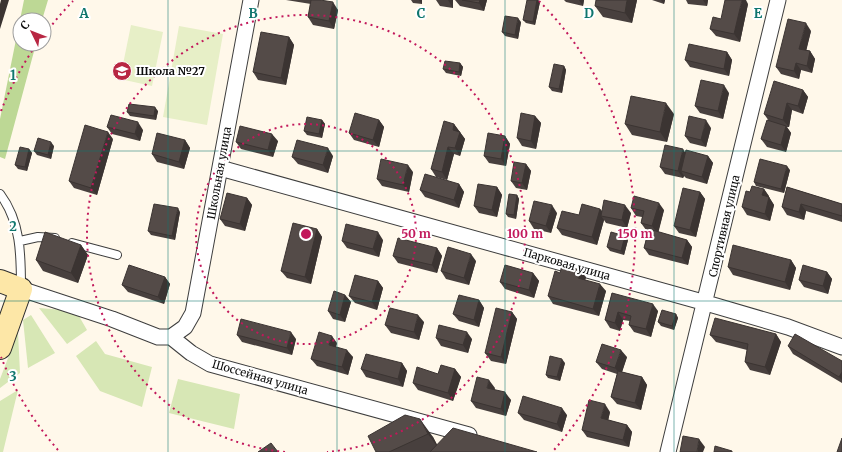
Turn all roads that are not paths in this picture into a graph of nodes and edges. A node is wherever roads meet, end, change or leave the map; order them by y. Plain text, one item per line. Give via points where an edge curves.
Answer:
1 (251, 0) edge
2 (778, 0) edge
3 (220, 168) junction
4 (0, 194) edge
5 (20, 241) junction
6 (117, 256) dead end
7 (0, 281) edge
8 (21, 289) junction
9 (706, 303) junction
10 (171, 337) junction
11 (842, 347) edge
12 (0, 348) edge
13 (485, 439) edge
14 (668, 452) edge

1 - 3 street, Школьная улица
2 - 9 street, Спортивная улица
3 - 9 street, Парковая улица
3 - 10 street, Школьная улица via 193,313 185,327
4 - 5 lane via 7,204
5 - 6 lane via 38,237 54,238
5 - 8 lane
7 - 8 street
8 - 10 street via 158,337
8 - 12 street
9 - 11 street, Парковая улица via 788,327
9 - 14 street, Спортивная улица
10 - 13 street, Шоссейная улица via 190,354 210,364

